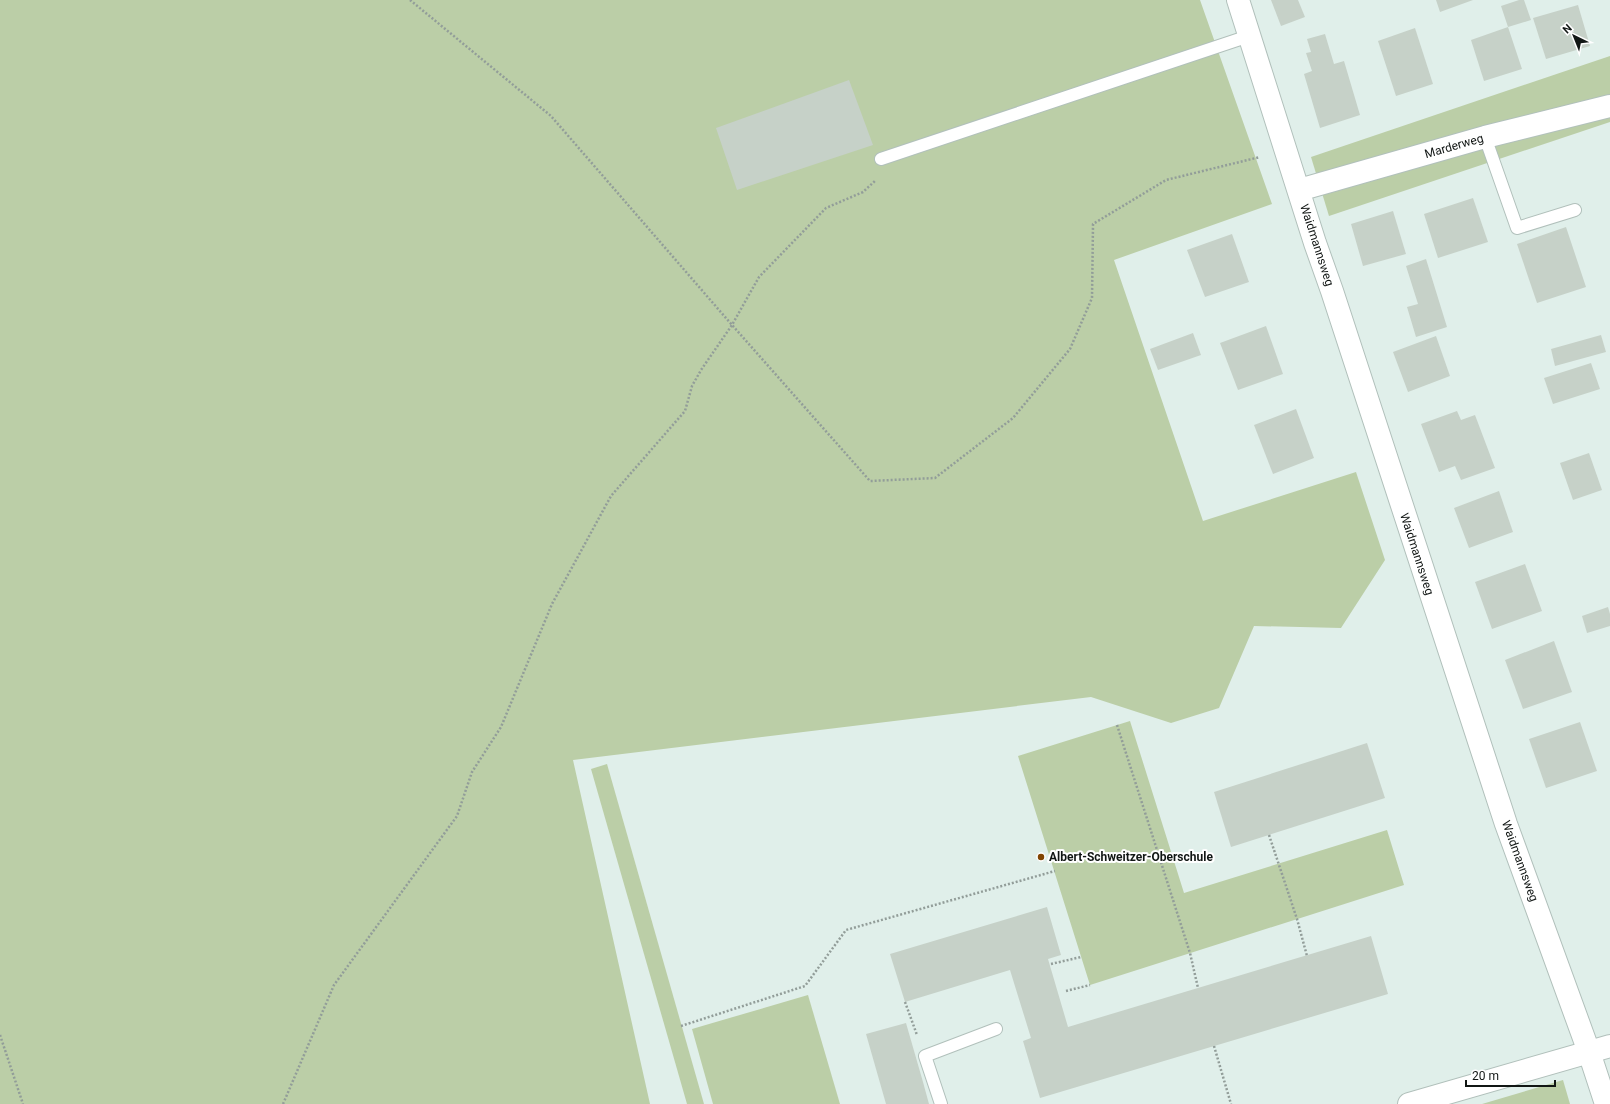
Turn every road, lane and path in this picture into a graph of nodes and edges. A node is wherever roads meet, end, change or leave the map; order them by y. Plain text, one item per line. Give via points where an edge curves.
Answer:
1 (410, 0) edge
2 (1238, 0) edge
3 (1249, 36) junction
4 (1610, 106) edge
5 (1485, 137) junction
6 (1286, 151) junction
7 (881, 159) dead end
8 (879, 178) dead end
9 (1299, 190) junction
10 (1575, 210) dead end
11 (732, 325) junction
12 (1117, 725) dead end
13 (1269, 835) dead end
14 (1055, 871) dead end
15 (1307, 956) dead end
16 (1081, 957) dead end
17 (1052, 964) dead end
18 (1090, 985) dead end
19 (1198, 988) dead end
20 (1066, 991) dead end
21 (905, 1002) dead end
22 (681, 1026) dead end
23 (996, 1029) dead end
24 (0, 1035) edge
25 (1214, 1046) dead end
26 (1610, 1046) edge
27 (1589, 1052) junction
28 (925, 1056) junction
29 (24, 1104) edge
30 (283, 1104) edge
31 (941, 1104) edge
32 (1231, 1104) edge
33 (1409, 1104) edge
34 (1606, 1104) edge

1 - 11 path via 550,116
2 - 3 street, Waidmannsweg
3 - 6 street, Waidmannsweg
3 - 7 lane
4 - 5 street, Marderweg
5 - 9 street, Marderweg
5 - 10 lane via 1517,228
6 - 9 street, Waidmannsweg
6 - 11 path via 1166,180 1093,224 1092,298 1070,348 1013,418 935,478 870,481
8 - 11 path via 863,192 826,208 760,277
9 - 27 street, Waidmannsweg via 1506,824
11 - 30 path via 692,386 686,411 611,496 552,604 501,728 472,772 457,816 334,985
12 - 19 path via 1190,953
13 - 15 path via 1298,920
14 - 22 path via 846,930 805,986
16 - 17 path
18 - 20 path
21 - 28 path
23 - 28 lane
24 - 29 path
25 - 32 path
26 - 27 street
27 - 33 street
27 - 34 street, Waidmannsweg
28 - 31 lane

